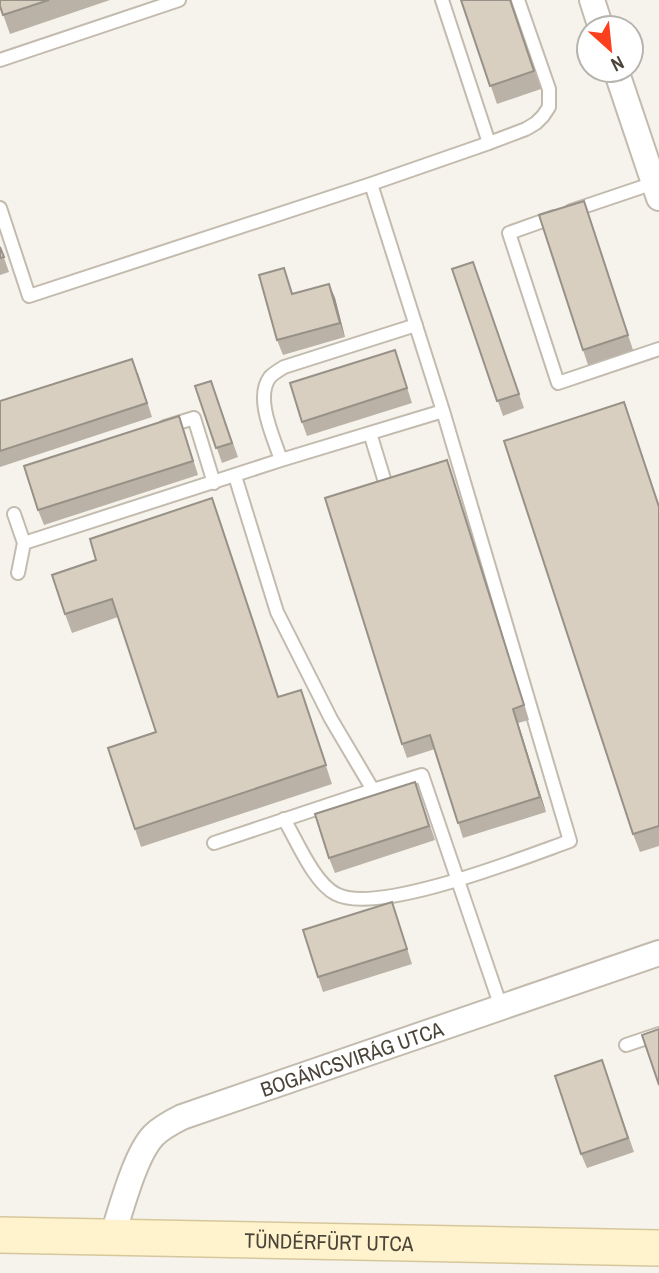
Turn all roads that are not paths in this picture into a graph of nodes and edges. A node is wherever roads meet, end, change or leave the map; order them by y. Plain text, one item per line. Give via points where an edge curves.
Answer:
1 (179, 0) edge
2 (442, 0) edge
3 (518, 0) edge
4 (0, 60) edge
5 (620, 84) edge
6 (489, 143) junction
7 (371, 184) junction
8 (656, 190) edge
9 (0, 208) edge
10 (416, 325) junction
11 (659, 349) edge
12 (443, 411) junction
13 (156, 430) edge
14 (370, 433) junction
15 (281, 460) junction
16 (235, 476) junction
17 (214, 482) junction
18 (388, 492) edge
19 (13, 514) dead end
20 (24, 543) junction
21 (18, 573) dead end
22 (373, 790) junction
23 (284, 819) junction
24 (215, 843) dead end
25 (458, 881) junction
26 (659, 953) edge
27 (501, 1007) junction
28 (659, 1034) edge
29 (626, 1045) dead end
30 (0, 1235) edge
31 (112, 1237) junction
32 (659, 1248) edge

1 - 4 lane
2 - 6 lane
3 - 6 lane via 549,89 549,107 526,129
5 - 8 street
6 - 7 lane
7 - 9 lane via 29,296
7 - 10 lane
8 - 11 lane via 509,233 558,383
10 - 12 lane
10 - 15 lane via 284,367 270,377 264,409
12 - 14 lane
12 - 25 lane via 570,841
13 - 17 lane via 194,418
14 - 15 lane
14 - 18 lane
15 - 16 lane
16 - 17 lane
16 - 22 lane via 277,612
17 - 20 lane via 97,525
19 - 20 lane
20 - 21 lane
22 - 23 lane
22 - 25 lane via 422,775
23 - 24 lane
23 - 25 lane via 322,882 347,898 386,897
25 - 27 lane
26 - 27 street, BOGÁNCSVIRÁG UTCA
27 - 31 street, BOGÁNCSVIRÁG UTCA via 168,1124 155,1133 139,1157
28 - 29 lane
30 - 31 street, TÜNDÉRFÜRT UTCA
31 - 32 street, TÜNDÉRFÜRT UTCA

